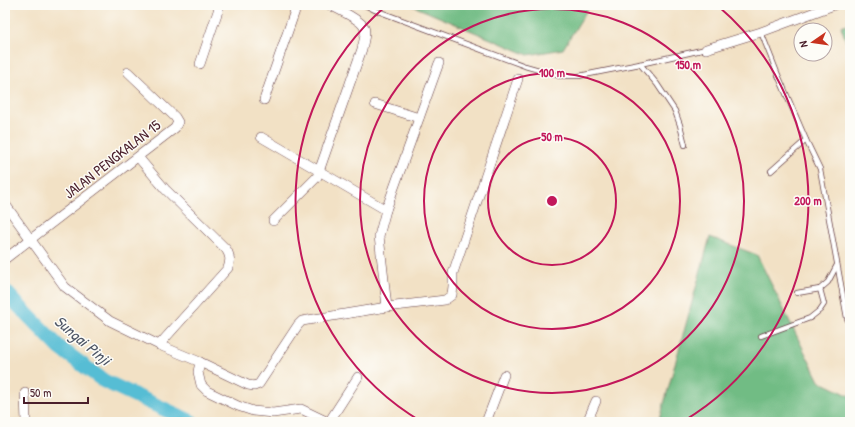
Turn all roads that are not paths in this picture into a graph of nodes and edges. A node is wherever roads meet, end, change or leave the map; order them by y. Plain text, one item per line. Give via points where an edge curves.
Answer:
1 (220, 5) edge
2 (297, 5) edge
3 (330, 5) edge
4 (365, 5) edge
5 (834, 5) edge
6 (761, 32) junction
7 (706, 49) joint
8 (200, 64) dead end
9 (439, 64) dead end
10 (640, 64) junction
11 (128, 72) dead end
12 (518, 79) dead end
13 (264, 100) dead end
14 (375, 104) dead end
15 (419, 118) junction
16 (261, 137) dead end
17 (806, 140) junction
18 (685, 145) dead end
19 (138, 156) junction
20 (319, 171) junction
21 (771, 171) dead end
22 (5, 204) edge
23 (386, 210) junction
24 (273, 220) dead end
25 (30, 239) junction
26 (5, 259) edge
27 (837, 265) junction
28 (820, 289) junction
29 (797, 293) dead end
30 (387, 307) junction
31 (850, 326) edge
32 (761, 336) dead end
33 (159, 345) junction
34 (200, 362) junction
35 (504, 376) dead end
36 (358, 377) dead end
37 (25, 393) dead end
38 (596, 401) dead end
39 (26, 422) edge
40 (328, 422) edge
41 (486, 422) edge
42 (587, 422) edge

1 - 8 street
2 - 13 street
3 - 20 street via 359,22 365,33 360,56
4 - 10 lane via 525,66 560,76 579,76
5 - 6 street
6 - 7 street
6 - 17 lane
7 - 10 lane
9 - 15 street
10 - 18 lane via 675,111
11 - 19 street, JALAN PENGKALAN 15 via 178,122 175,128
12 - 30 street via 453,273 452,295 445,300
14 - 15 street
15 - 23 street
16 - 20 street
17 - 21 lane
17 - 27 lane via 820,169
19 - 25 street, JALAN PENGKALAN 15
19 - 33 street via 165,189 226,249 230,260 228,268
20 - 23 street
20 - 24 street via 317,177
22 - 25 street
23 - 30 street via 379,236
25 - 26 street, JALAN PENGKALAN 15
25 - 33 street via 65,287 110,321
27 - 28 lane via 828,282
27 - 31 lane
28 - 29 lane
28 - 32 lane via 824,304 810,318
30 - 34 street via 302,321 259,384 254,386
33 - 34 street
34 - 40 street via 198,372 201,385 238,406 273,413 301,409
35 - 41 street
36 - 40 street
37 - 39 street
38 - 42 street

